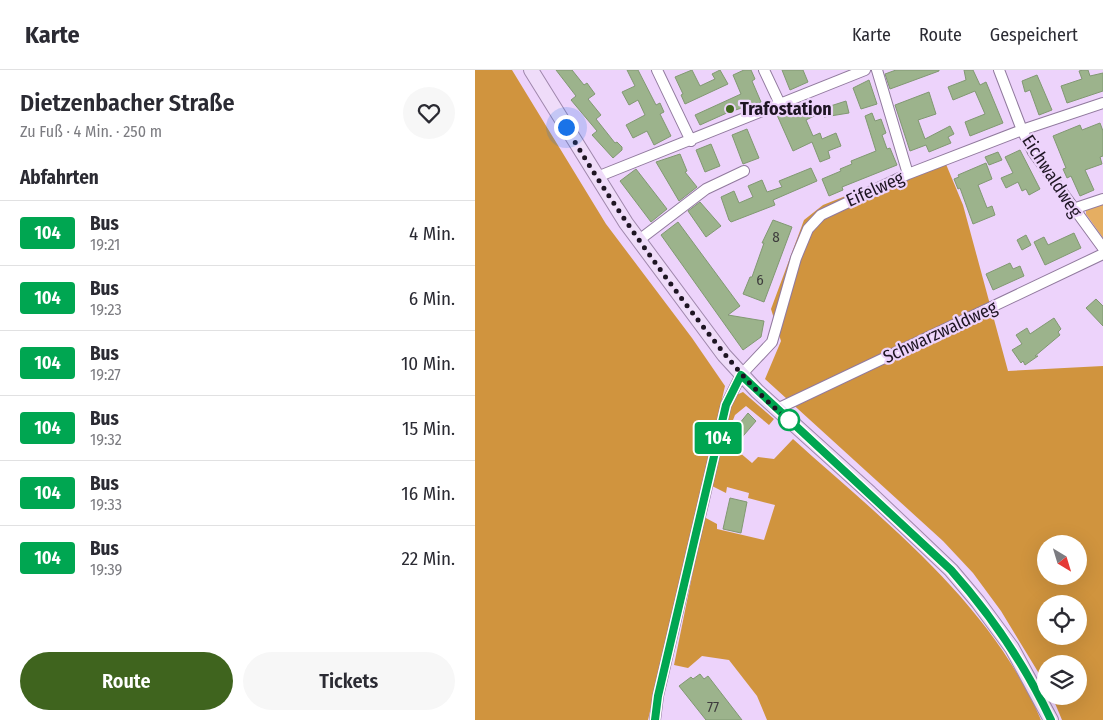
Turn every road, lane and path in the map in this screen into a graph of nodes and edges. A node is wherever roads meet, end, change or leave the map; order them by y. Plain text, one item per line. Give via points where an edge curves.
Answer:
1 (531, 70) edge
2 (657, 70) edge
3 (763, 70) edge
4 (865, 70) edge
5 (877, 70) edge
6 (999, 70) edge
7 (1103, 103) edge
8 (780, 104) junction
9 (1022, 130) junction
10 (691, 141) junction
11 (744, 171) dead end
12 (909, 174) junction
13 (597, 177) junction
14 (1103, 199) edge
15 (1073, 209) junction
16 (639, 240) junction
17 (1103, 248) edge
18 (1103, 254) edge
19 (741, 375) junction
20 (777, 409) junction
21 (655, 720) edge
22 (1051, 720) edge

1 - 13 main road
2 - 10 street
3 - 8 street
4 - 8 street
5 - 12 street
6 - 9 street, Eichwaldweg
7 - 9 street, Eifelweg
8 - 10 street
9 - 12 street, Eifelweg
9 - 15 street, Eichwaldweg via 1033,152
10 - 13 street
11 - 16 street via 706,189
12 - 19 street, Eifelweg via 834,207 815,221 803,240 789,278 772,342
13 - 16 main road
14 - 15 street
15 - 17 street, Eichwaldweg
16 - 19 main road
18 - 20 street, Schwarzwaldweg
19 - 20 main road
19 - 21 street, Eifelweg via 726,405
20 - 22 main road via 961,582 1012,648

